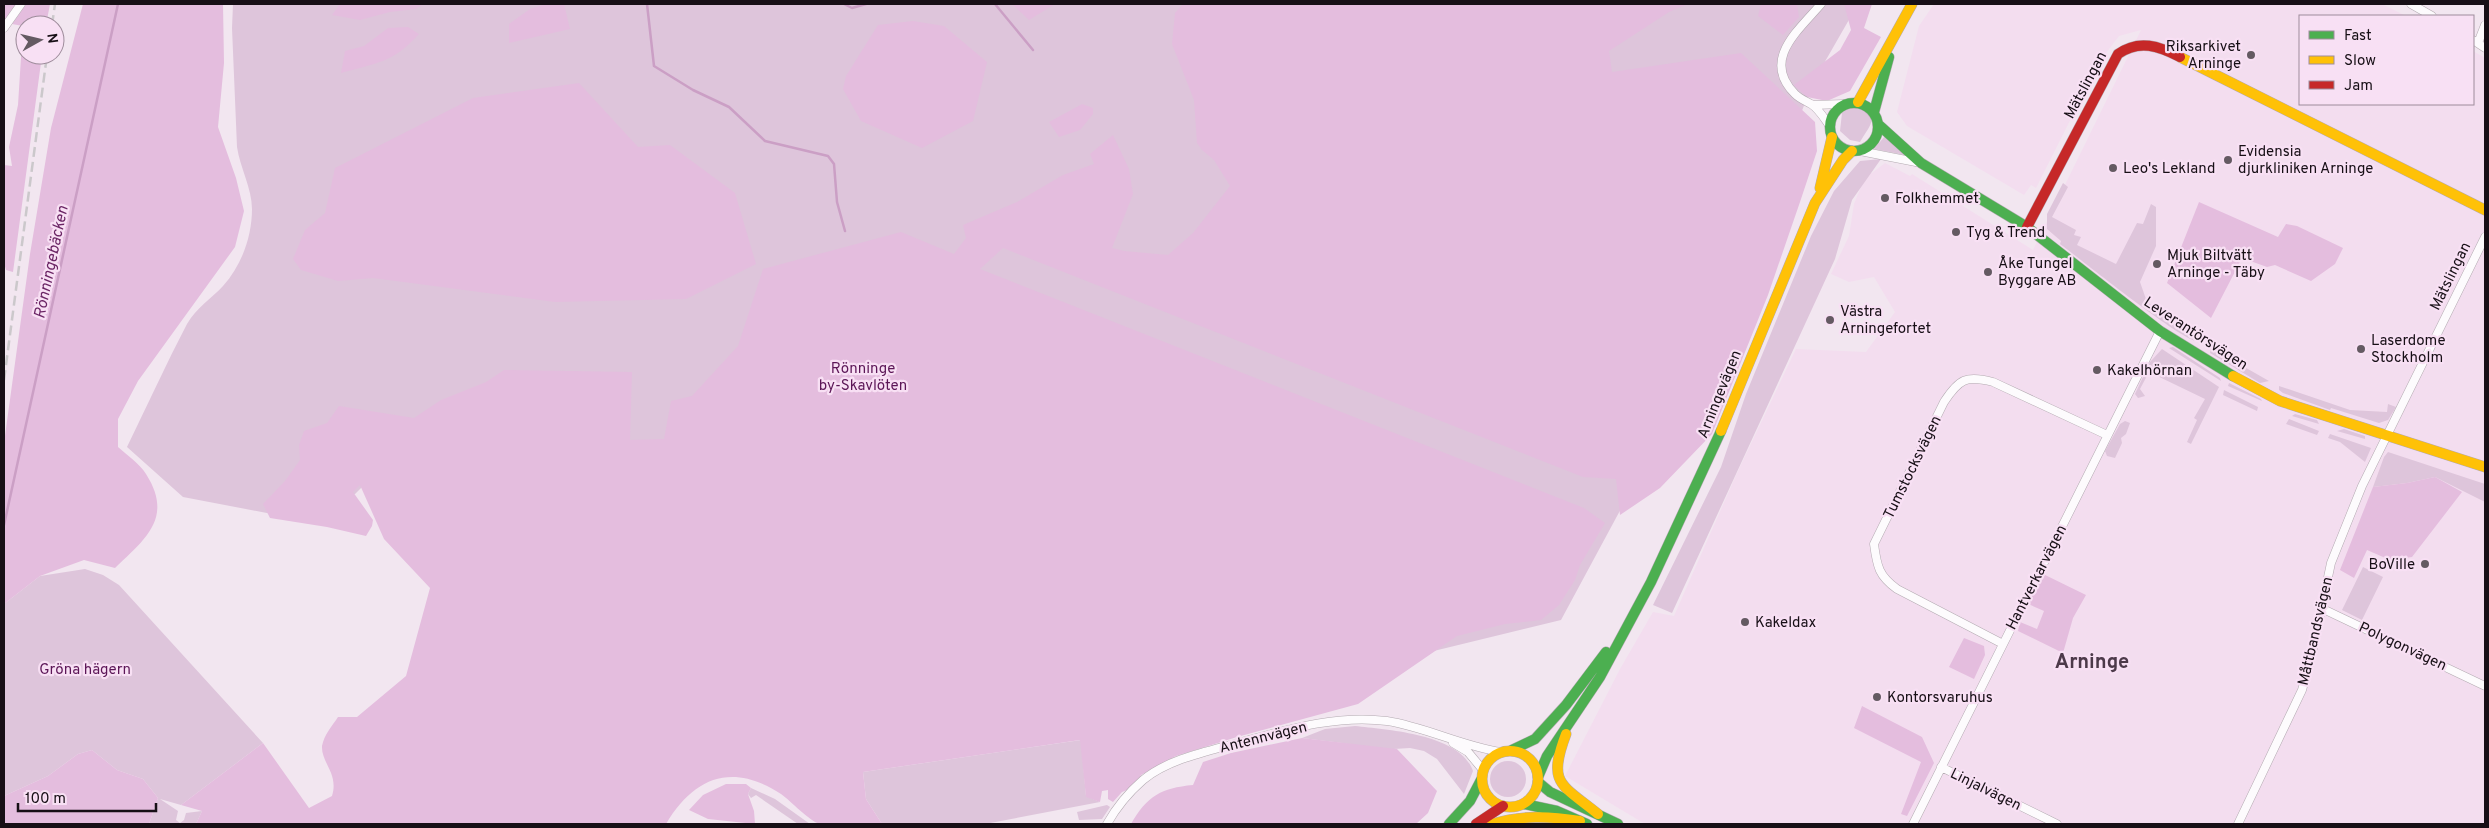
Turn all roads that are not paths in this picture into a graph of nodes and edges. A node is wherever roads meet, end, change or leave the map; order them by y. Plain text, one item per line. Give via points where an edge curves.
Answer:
1 (21, 4) edge
2 (1821, 4) edge
3 (1912, 4) edge
4 (2411, 4) edge
5 (2430, 15) edge
6 (2485, 25) edge
7 (4, 28) edge
8 (1895, 36) junction
9 (2479, 44) edge
10 (1858, 102) junction
11 (1844, 104) junction
12 (1813, 105) junction
13 (1874, 112) junction
14 (1829, 125) junction
15 (1879, 125) junction
16 (1832, 137) junction
17 (1856, 151) junction
18 (1922, 163) junction
19 (1819, 195) junction
20 (2485, 210) edge
21 (2027, 227) junction
22 (2485, 237) edge
23 (2160, 331) junction
24 (2107, 435) junction
25 (2387, 435) junction
26 (2485, 467) edge
27 (1641, 601) junction
28 (2321, 608) junction
29 (2003, 644) junction
30 (2485, 686) edge
31 (1573, 716) junction
32 (1445, 738) junction
33 (1512, 750) junction
34 (1500, 752) junction
35 (1941, 767) junction
36 (1482, 775) junction
37 (1538, 779) junction
38 (1524, 804) junction
39 (1503, 806) junction
40 (1598, 814) junction
41 (1584, 822) edge
42 (1106, 824) edge
43 (1449, 824) edge
44 (1476, 824) edge
45 (1492, 824) edge
46 (1618, 824) edge
47 (1913, 824) edge
48 (2057, 824) edge
49 (2238, 824) edge

1 - 7 street
2 - 12 street via 1794,34 1780,63 1784,81 1802,100
3 - 8 street
4 - 5 street
6 - 9 street
8 - 10 street
8 - 13 street
10 - 11 street
10 - 13 street
11 - 12 street
11 - 14 street via 1834,112
12 - 14 street
13 - 15 street
14 - 16 street
15 - 17 street via 1874,142
15 - 18 street, Leverantörsvägen
16 - 17 street via 1840,147
16 - 19 street, Arningevägen
17 - 18 street, Leverantörsvägen
17 - 19 street, Arningevägen
18 - 21 street, Leverantörsvägen
19 - 27 street, Arningevägen via 1691,500
20 - 21 street, Mätslingan via 2167,50 2154,45 2133,45 2118,54
21 - 23 street, Leverantörsvägen
22 - 25 street, Mätslingan
23 - 24 street, Hantverkarvägen
23 - 25 street, Leverantörsvägen via 2221,370 2280,401
24 - 29 street, Hantverkarvägen
24 - 29 street, Tumstocksvägen via 1993,382 1974,378 1956,384 1944,402 1874,544 1877,566 1884,580 1897,589
25 - 26 street, Leverantörsvägen
25 - 28 street, Måttbandsvägen via 2331,563
27 - 31 street, Arningevägen via 1600,677
27 - 33 street, Arningevägen via 1593,672 1566,705 1535,739
28 - 30 street, Polygonvägen
28 - 49 street, Måttbandsvägen via 2302,690
29 - 35 street, Hantverkarvägen
31 - 37 street, Arningevägen
31 - 40 street via 1557,754 1555,770 1560,784
32 - 34 street, Antennvägen
32 - 36 street, Antennvägen via 1468,752
32 - 42 street, Antennvägen via 1434,732 1387,721 1343,720 1287,730 1197,754 1167,766 1143,780
33 - 34 street
33 - 37 street via 1530,758
34 - 36 street via 1490,759
35 - 47 street, Hantverkarvägen
35 - 48 street, Linjalvägen
36 - 39 street via 1488,797
36 - 43 street via 1470,801
37 - 38 street via 1536,790
37 - 40 street via 1550,792
38 - 39 street
38 - 41 street via 1546,806
39 - 44 street
40 - 46 street
41 - 45 street via 1531,816

